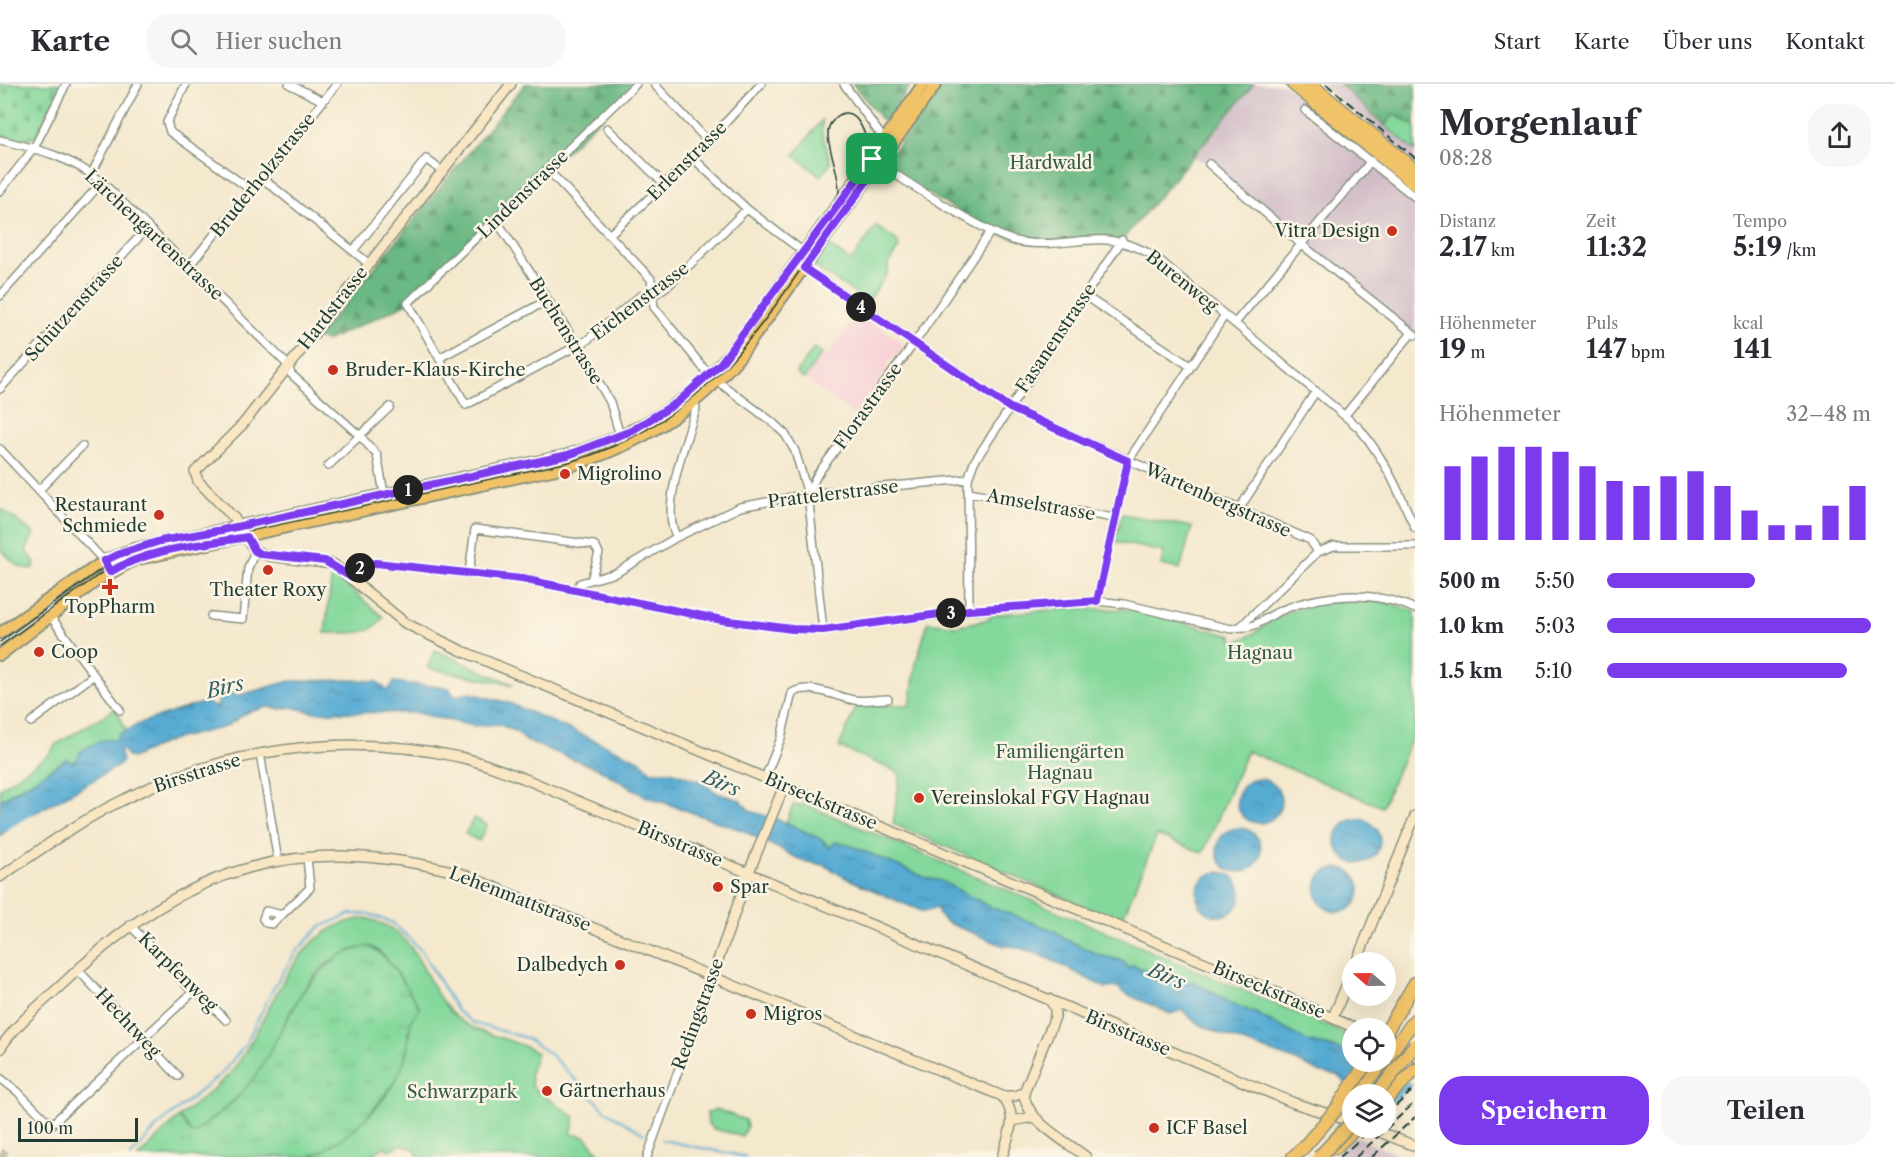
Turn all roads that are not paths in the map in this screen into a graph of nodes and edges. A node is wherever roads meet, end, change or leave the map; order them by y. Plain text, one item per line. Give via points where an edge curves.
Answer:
1 (66, 84) edge
2 (138, 84) edge
3 (186, 84) edge
4 (289, 84) edge
5 (337, 84) edge
6 (511, 84) edge
7 (636, 84) edge
8 (654, 84) edge
9 (761, 84) edge
10 (844, 84) edge
11 (923, 84) edge
12 (936, 84) edge
13 (1293, 84) edge
14 (1310, 84) edge
15 (323, 101) junction
16 (1305, 110) dead end
17 (607, 128) dead end
18 (0, 140) edge
19 (708, 141) junction
20 (888, 144) junction
21 (34, 148) junction
22 (693, 158) junction
23 (1371, 160) junction
24 (876, 161) junction
25 (1209, 164) dead end
26 (548, 170) junction
27 (1415, 170) edge
28 (443, 172) junction
29 (92, 173) junction
30 (262, 178) junction
31 (102, 182) junction
32 (664, 184) junction
33 (1415, 184) edge
34 (251, 190) junction
35 (0, 191) edge
36 (1415, 197) edge
37 (747, 209) junction
38 (497, 221) junction
39 (148, 227) junction
40 (991, 231) junction
41 (609, 235) junction
42 (1122, 240) junction
43 (1301, 244) junction
44 (353, 250) junction
45 (808, 255) junction
46 (368, 263) junction
47 (189, 266) junction
48 (804, 268) junction
49 (0, 296) edge
50 (652, 296) junction
51 (1085, 296) junction
52 (548, 300) junction
53 (408, 303) joint
54 (1225, 315) junction
55 (1236, 323) junction
56 (1414, 334) edge
57 (915, 342) junction
58 (577, 345) junction
59 (439, 358) junction
60 (288, 365) junction
61 (1190, 366) junction
62 (713, 379) junction
63 (0, 389) edge
64 (1316, 391) junction
65 (693, 398) junction
66 (390, 407) dead end
67 (1010, 408) junction
68 (1345, 415) junction
69 (360, 436) junction
70 (622, 441) junction
71 (82, 446) dead end
72 (0, 449) edge
73 (1128, 461) junction
74 (328, 466) dead end
75 (968, 479) junction
76 (383, 488) dead end
77 (39, 490) junction
78 (969, 492) junction
79 (808, 494) junction
80 (1239, 509) junction
81 (1114, 518) junction
82 (240, 527) junction
83 (1415, 528) edge
84 (247, 537) junction
85 (677, 537) junction
86 (1415, 546) edge
87 (255, 551) junction
88 (1318, 552) junction
89 (104, 561) junction
90 (110, 572) junction
91 (469, 573) junction
92 (351, 577) junction
93 (592, 578) junction
94 (577, 589) junction
95 (53, 597) junction
96 (1097, 601) junction
97 (1415, 609) edge
98 (969, 610) junction
99 (211, 616) dead end
100 (51, 617) junction
101 (1240, 627) junction
102 (823, 630) junction
103 (0, 633) edge
104 (0, 655) edge
105 (94, 675) junction
106 (888, 699) dead end
107 (120, 710) dead end
108 (31, 722) dead end
109 (260, 753) junction
110 (765, 778) junction
111 (783, 791) junction
112 (1415, 816) edge
113 (307, 857) junction
114 (278, 861) junction
115 (749, 872) junction
116 (0, 877) edge
117 (282, 915) dead end
118 (130, 925) junction
119 (1360, 952) edge
120 (78, 970) junction
121 (712, 977) junction
122 (1415, 983) edge
123 (193, 992) junction
124 (1342, 996) edge
125 (1047, 997) junction
126 (1076, 1011) junction
127 (1055, 1017) junction
128 (1333, 1017) junction
129 (1394, 1018) edge
130 (226, 1020) dead end
131 (1415, 1020) edge
132 (1342, 1022) edge
133 (142, 1039) junction
134 (1396, 1045) edge
135 (1415, 1045) edge
136 (1396, 1048) edge
137 (0, 1049) edge
138 (1415, 1057) edge
139 (1415, 1070) edge
140 (1360, 1072) edge
141 (1375, 1072) edge
142 (178, 1076) dead end
143 (0, 1078) edge
144 (1365, 1084) edge
145 (1385, 1084) edge
146 (1396, 1089) edge
147 (1024, 1092) junction
148 (1002, 1096) junction
149 (1342, 1110) edge
150 (1324, 1112) junction
151 (1342, 1118) edge
152 (1037, 1119) junction
153 (1013, 1121) junction
154 (1342, 1133) edge
155 (1345, 1138) edge
156 (1395, 1138) edge
157 (1415, 1146) edge
158 (647, 1157) edge
159 (1002, 1157) edge
160 (1086, 1157) edge
161 (1291, 1157) edge
162 (1298, 1157) edge
163 (1319, 1157) edge
164 (1325, 1157) edge

1 - 21 street
2 - 29 street
3 - 34 street via 167,122 170,132
4 - 15 street
5 - 15 street, Bruderholzstrasse
6 - 28 street, Hardstrasse
7 - 26 street, Lindenstrasse
8 - 19 street
9 - 19 street, Erlenstrasse
10 - 20 street
11 - 20 main road
12 - 20 main road
13 - 33 highway
14 - 27 highway
15 - 30 street, Bruderholzstrasse
16 - 23 street
17 - 32 street
18 - 21 street, Lärchengartenstrasse
19 - 22 street, Erlenstrasse
20 - 24 main road
21 - 29 street, Lärchengartenstrasse
21 - 35 street
22 - 32 street, Erlenstrasse
22 - 37 street
23 - 36 street
23 - 43 street
24 - 40 street, Burenweg
24 - 45 main road
25 - 43 street
26 - 38 street, Lindenstrasse
26 - 41 street
28 - 44 street via 426,159
28 - 46 street, Hardstrasse
29 - 31 street, Lärchengartenstrasse
30 - 34 street, Bruderholzstrasse
30 - 44 street
31 - 39 street, Lärchengartenstrasse
31 - 49 street
32 - 41 street, Erlenstrasse
34 - 47 street, Bruderholzstrasse
37 - 45 street
37 - 50 street, Eichenstrasse
38 - 52 street, Buchenstrasse
38 - 53 street, Lindenstrasse
39 - 47 street, Lärchengartenstrasse
39 - 63 street, Schützenstrasse
40 - 42 street, Burenweg via 1017,242
40 - 57 street, Florastrasse
41 - 50 street via 651,279
42 - 51 street, Fasanenstrasse
42 - 54 street, Burenweg via 1157,258
43 - 55 street
43 - 56 street
44 - 46 street
45 - 48 main road
45 - 62 main road
46 - 60 street, Hardstrasse
47 - 60 street, Lärchengartenstrasse
48 - 57 street, Wartenbergstrasse
48 - 62 main road via 740,357
50 - 58 street, Eichenstrasse via 640,296
50 - 62 street via 654,307
51 - 61 street
51 - 67 street, Fasanenstrasse
52 - 58 street, Buchenstrasse
52 - 59 street
53 - 59 street, Eichenstrasse
54 - 55 street, Burenweg
54 - 61 street
55 - 64 street, Burenweg
56 - 68 street
57 - 67 street, Wartenbergstrasse
57 - 79 street, Florastrasse
58 - 59 street, Eichenstrasse via 466,405
58 - 70 street, Buchenstrasse via 610,402
60 - 69 street, Lärchengartenstrasse via 291,374
60 - 82 street, Hardstrasse via 243,424 195,472 198,482
61 - 73 street
62 - 65 main road
62 - 79 street via 785,434 803,468
64 - 68 street, Burenweg
64 - 80 street
65 - 70 main road via 652,419
65 - 85 street via 671,520
66 - 69 street
67 - 73 street, Wartenbergstrasse
67 - 75 street, Fasanenstrasse via 974,462
68 - 83 street, Burenweg via 1376,448
69 - 74 street
69 - 76 street, Lärchengartenstrasse via 377,455
70 - 82 main road
70 - 84 main road via 570,466
71 - 77 street
72 - 77 street
73 - 80 street, Wartenbergstrasse
73 - 81 street
75 - 78 street, Fasanenstrasse
75 - 79 street, Prattelerstrasse
77 - 89 street
78 - 81 street, Amselstrasse
78 - 98 street, Fasanenstrasse
79 - 85 street, Prattelerstrasse via 740,507
79 - 102 street
80 - 88 street, Wartenbergstrasse via 1310,540
81 - 96 street
82 - 84 street
82 - 89 main road via 160,541
84 - 87 street
84 - 90 main road via 134,560
85 - 93 street, Prattelerstrasse via 616,573
86 - 88 street via 1334,546
87 - 92 street, Birseckstrasse via 325,561
87 - 99 street via 248,568 243,619
88 - 101 street
89 - 90 main road
89 - 95 main road
90 - 100 main road
91 - 92 street via 369,563
91 - 93 street via 475,529 594,545 599,553
91 - 94 street
92 - 110 street, Birseckstrasse via 419,631
93 - 94 street, Prattelerstrasse via 580,583
94 - 102 street via 722,620
95 - 100 street via 48,607
95 - 103 main road
96 - 98 street
96 - 101 street via 1231,629
97 - 101 street via 1379,598 1319,599 1280,611 1251,628
98 - 102 street
100 - 104 main road
100 - 105 street
105 - 107 street
105 - 108 street
106 - 110 street via 856,700 822,691 796,690
109 - 114 street
109 - 115 street, Birsstrasse via 345,745 389,746 460,757 523,778
109 - 116 street, Birsstrasse via 204,766 113,804
110 - 111 street, Birseckstrasse
111 - 115 street, Redingstrasse
111 - 128 street, Birseckstrasse
112 - 119 street
113 - 114 street, Lehenmattstrasse
113 - 117 street via 310,888
113 - 121 street, Lehenmattstrasse via 381,857 460,873
114 - 118 street, Lehenmattstrasse via 205,883
115 - 121 street, Redingstrasse
115 - 125 street, Birsstrasse
118 - 120 street, Lehenmattstrasse
118 - 123 street, Karpfenweg
120 - 133 street, Hechtweg
120 - 137 street, Lehenmattstrasse
121 - 148 street, Lehenmattstrasse
121 - 158 street, Redingstrasse
122 - 129 highway
123 - 130 street, Karpfenweg via 197,991
123 - 133 street
124 - 128 street
125 - 126 street, Birsstrasse
125 - 127 street via 1055,1008
126 - 127 street
126 - 150 street, Birsstrasse
127 - 147 street
128 - 132 street, Birseckstrasse
131 - 134 highway, bridge
133 - 142 street, Hechtweg
133 - 143 street via 51,1125
135 - 145 highway, bridge
136 - 138 street
139 - 146 highway
140 - 161 highway, bridge via 1335,1111
141 - 144 highway
147 - 148 street
147 - 152 street via 1026,1105
148 - 153 street via 1011,1108
149 - 162 highway, bridge
150 - 151 street, Birsstrasse
150 - 161 street via 1311,1135
152 - 153 street
152 - 160 street
153 - 159 street
154 - 163 highway, bridge
155 - 164 highway
156 - 157 street

